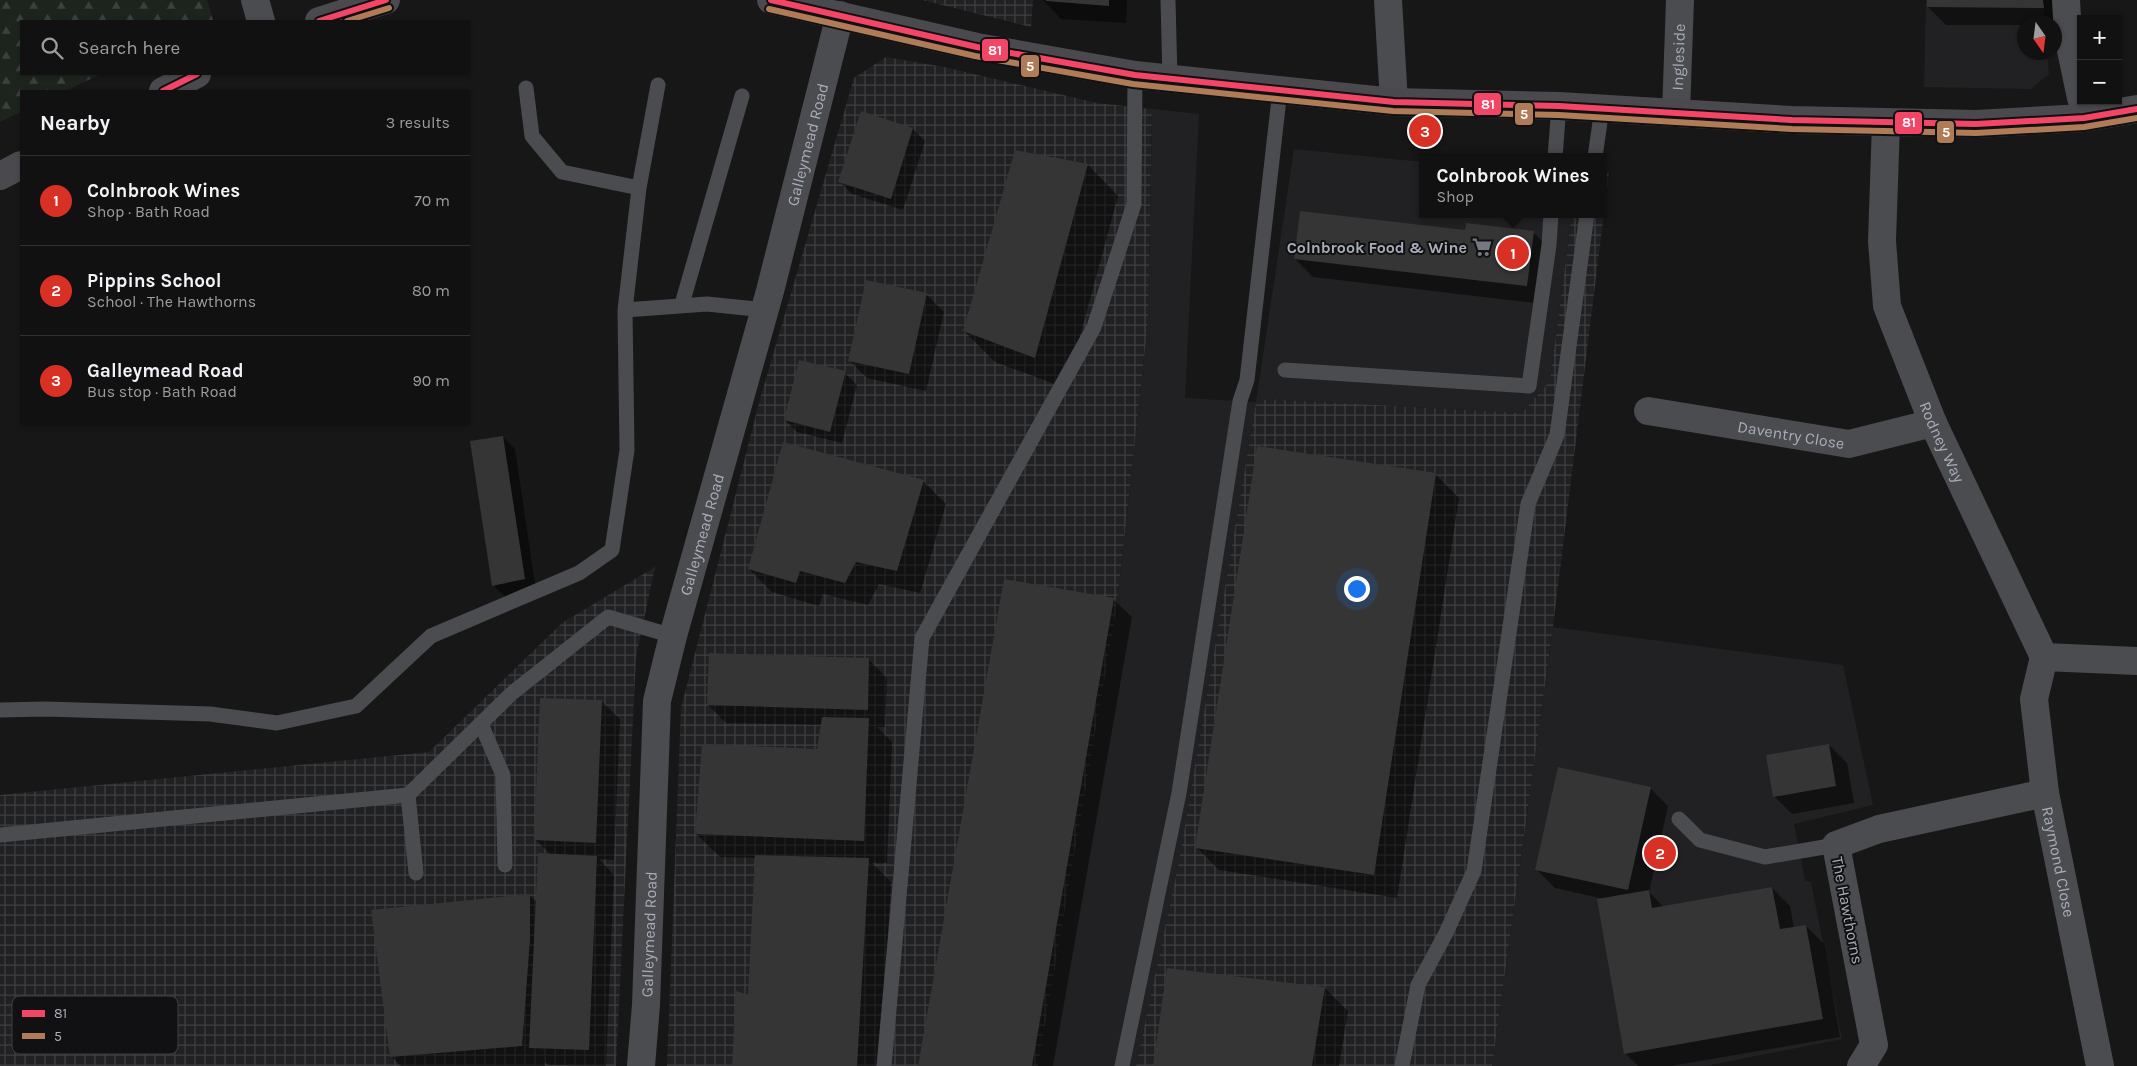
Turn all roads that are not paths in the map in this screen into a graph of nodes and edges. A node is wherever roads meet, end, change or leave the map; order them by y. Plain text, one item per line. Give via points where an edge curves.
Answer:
1 (255, 0) edge
2 (386, 0) edge
3 (772, 0) edge
4 (1168, 0) edge
5 (1388, 0) edge
6 (1680, 0) edge
7 (2066, 0) edge
8 (840, 15) junction
9 (261, 20) edge
10 (322, 20) edge
11 (195, 75) edge
12 (1135, 75) junction
13 (1170, 79) junction
14 (658, 85) dead end
15 (526, 88) dead end
16 (165, 90) edge
17 (1280, 90) junction
18 (742, 96) dead end
19 (1394, 102) junction
20 (1559, 106) junction
21 (2082, 106) edge
22 (1602, 108) junction
23 (2137, 109) edge
24 (1676, 113) junction
25 (1886, 123) junction
26 (1555, 153) edge
27 (1596, 153) edge
28 (20, 166) edge
29 (0, 176) edge
30 (639, 188) junction
31 (1551, 218) edge
32 (1586, 218) edge
33 (682, 304) junction
34 (625, 310) junction
35 (765, 310) junction
36 (1285, 370) dead end
37 (1648, 411) dead end
38 (1933, 423) junction
39 (673, 636) junction
40 (2044, 656) junction
41 (2137, 661) edge
42 (0, 710) edge
43 (481, 724) junction
44 (2045, 793) junction
45 (408, 795) junction
46 (1679, 819) dead end
47 (0, 835) edge
48 (1836, 845) junction
49 (505, 866) dead end
50 (416, 873) dead end
51 (641, 1066) edge
52 (884, 1066) edge
53 (1122, 1066) edge
54 (1402, 1066) edge
55 (1861, 1066) edge
56 (2100, 1066) edge

1 - 9 street
2 - 10 street
3 - 8 street
4 - 13 lane
5 - 19 street
6 - 24 street, Ingleside
7 - 21 street via 2068,36
8 - 12 street via 977,47
8 - 35 street, Galleymead Road
11 - 16 street
12 - 13 street
12 - 52 lane via 1134,204 1094,327 922,638
13 - 17 street
14 - 30 lane
15 - 30 lane via 532,136 562,172
17 - 19 street
17 - 53 lane via 1247,380 1240,401 1180,793
18 - 33 lane
19 - 20 street
20 - 22 street
20 - 26 lane
21 - 23 street
21 - 25 street via 1976,124
22 - 24 street
22 - 27 lane
24 - 25 street
25 - 38 street, Rodney Way via 1882,241 1887,306
28 - 29 street
30 - 34 lane
31 - 36 lane via 1529,386
32 - 54 lane via 1557,435 1528,504 1474,871 1418,985
33 - 34 lane
33 - 35 lane
34 - 42 lane via 627,450 612,550 579,573 431,636 356,706 277,724 210,714
35 - 39 street, Galleymead Road
37 - 38 street, Daventry Close via 1849,444
38 - 40 street, Rodney Way
39 - 43 lane via 608,617 511,694
39 - 51 street, Galleymead Road via 658,701
40 - 41 street
40 - 44 street, Raymond Close via 2034,699
43 - 45 lane
43 - 49 lane via 503,775
44 - 48 street, The Hawthorns via 1879,829
44 - 56 street, Raymond Close
45 - 47 lane
45 - 50 lane
46 - 48 lane via 1700,840 1765,857
48 - 55 street, The Hawthorns via 1874,1045

